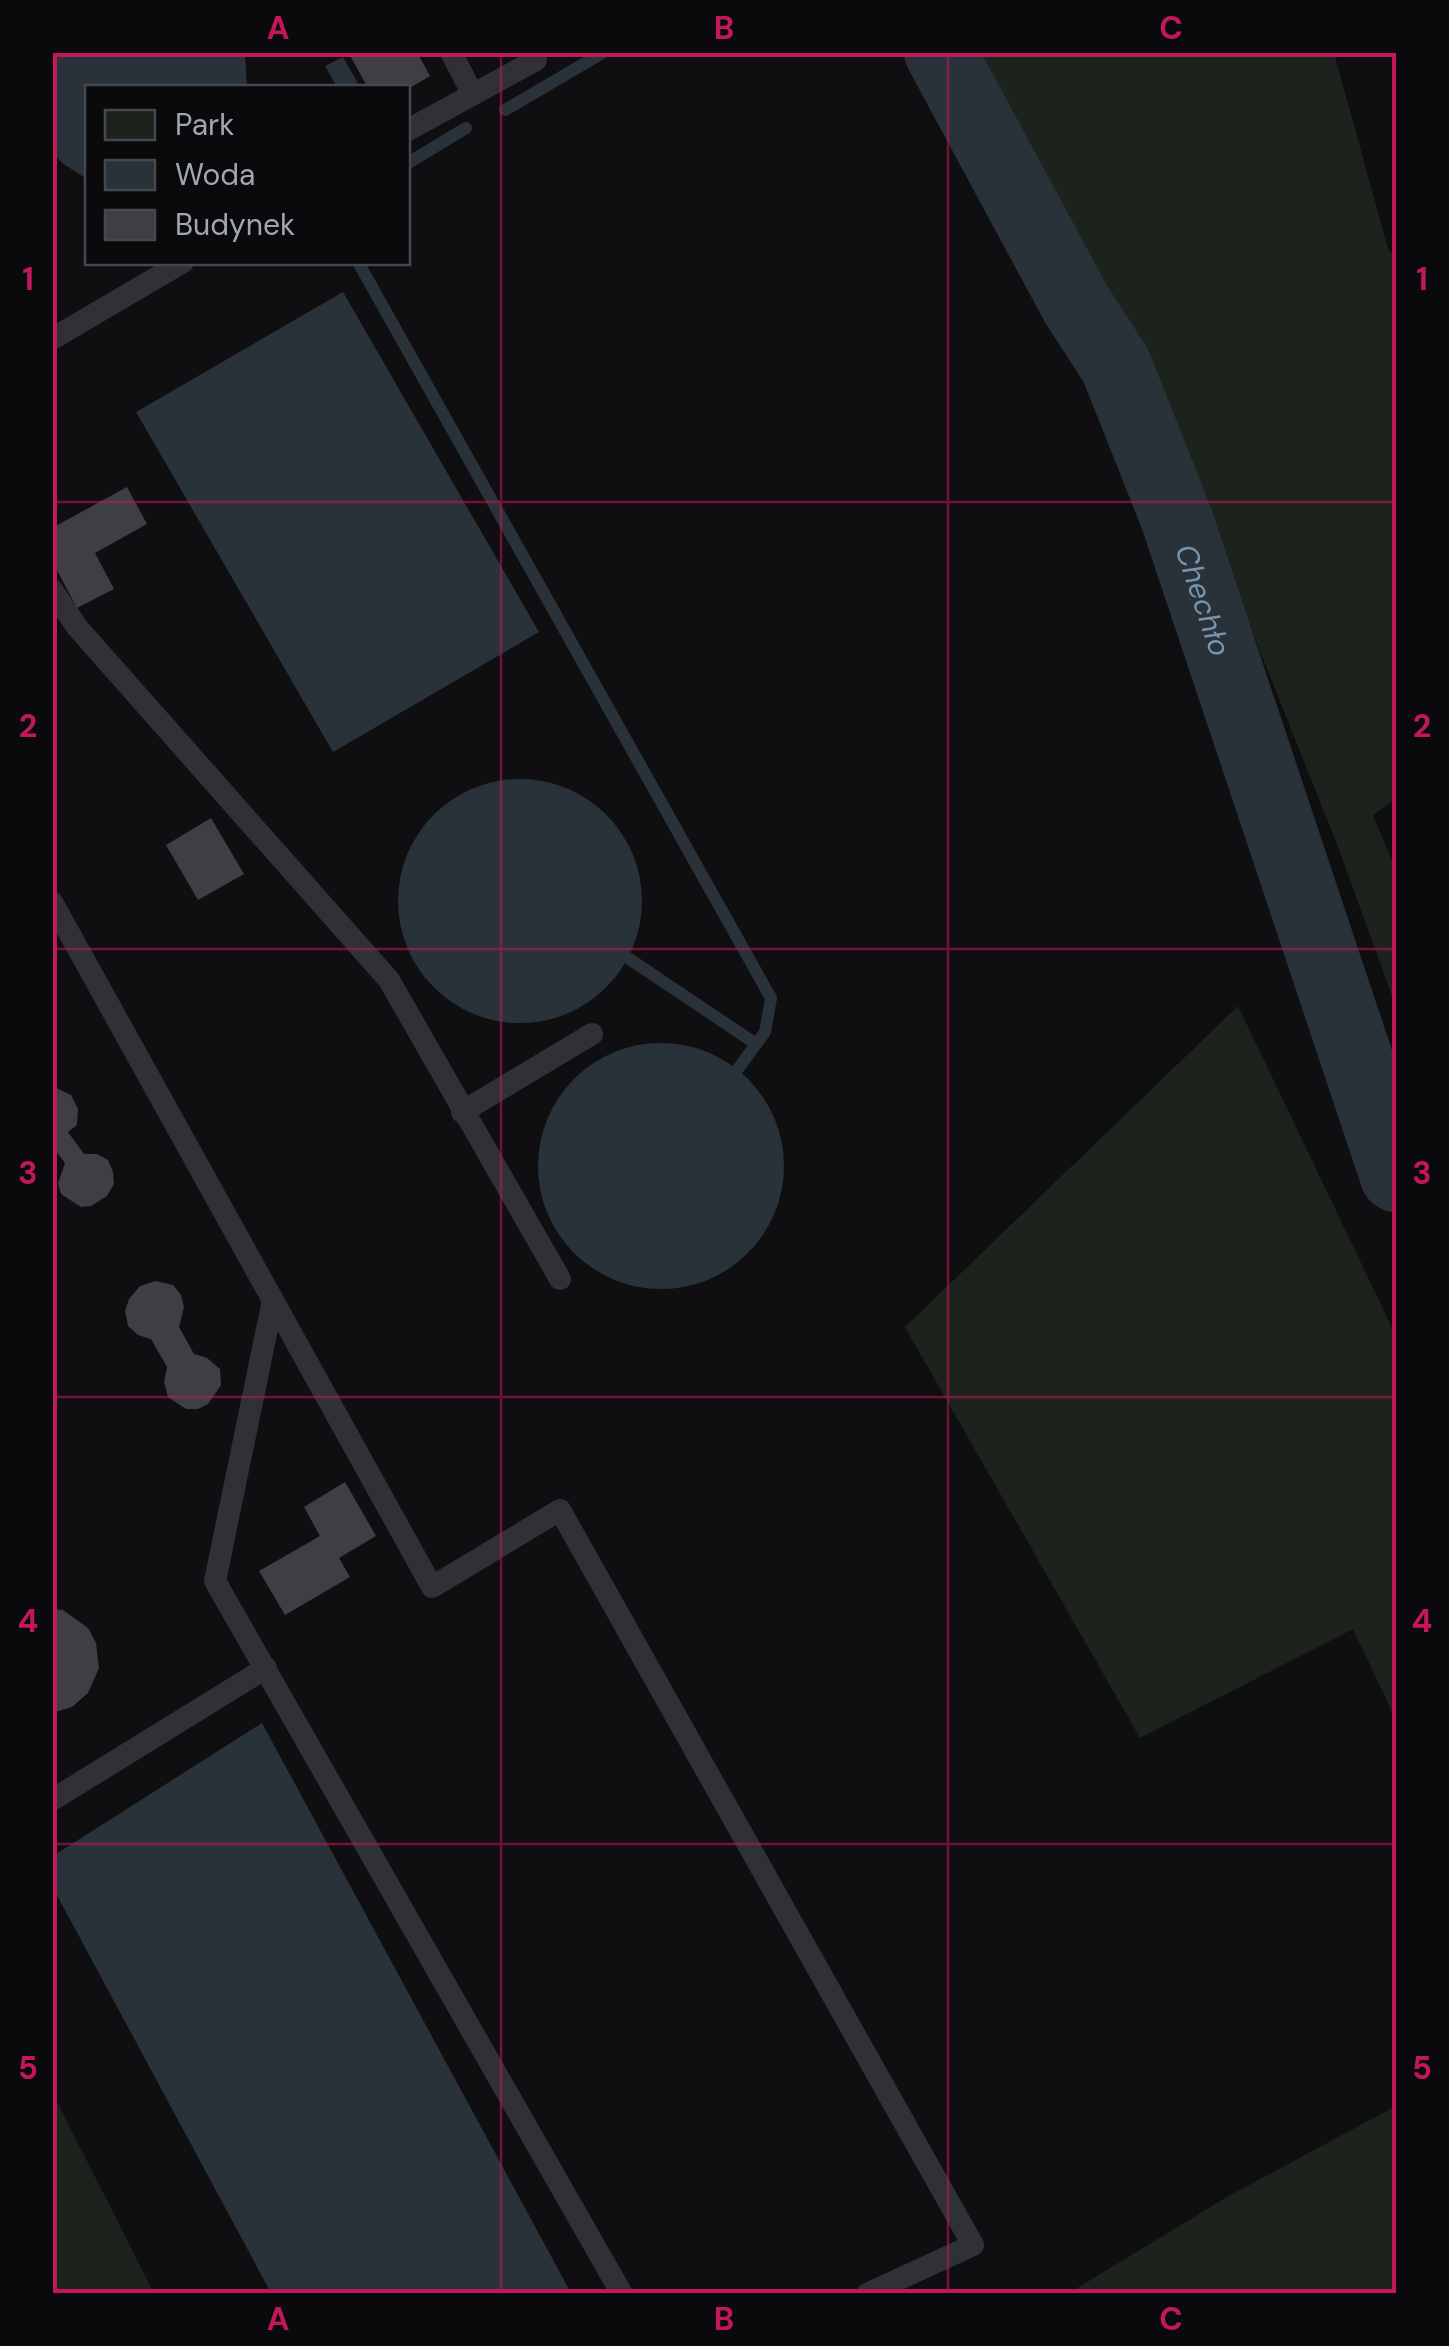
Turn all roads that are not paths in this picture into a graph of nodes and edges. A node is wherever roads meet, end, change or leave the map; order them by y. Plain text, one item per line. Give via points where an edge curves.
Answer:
1 (451, 52) edge
2 (536, 60) dead end
3 (472, 92) junction
4 (410, 129) edge
5 (178, 265) edge
6 (52, 339) edge
7 (52, 590) edge
8 (52, 902) edge
9 (592, 1034) dead end
10 (462, 1112) junction
11 (560, 1279) dead end
12 (273, 1300) junction
13 (266, 1668) junction
14 (52, 1800) edge
15 (622, 2294) edge
16 (866, 2294) edge

1 - 3 lane
2 - 3 lane
3 - 4 lane
5 - 6 lane
7 - 10 lane via 76,627 390,980
8 - 12 lane
9 - 10 lane
10 - 11 lane
12 - 13 lane via 215,1580
12 - 16 lane via 432,1588 560,1510 973,2245
13 - 14 lane
13 - 15 lane

